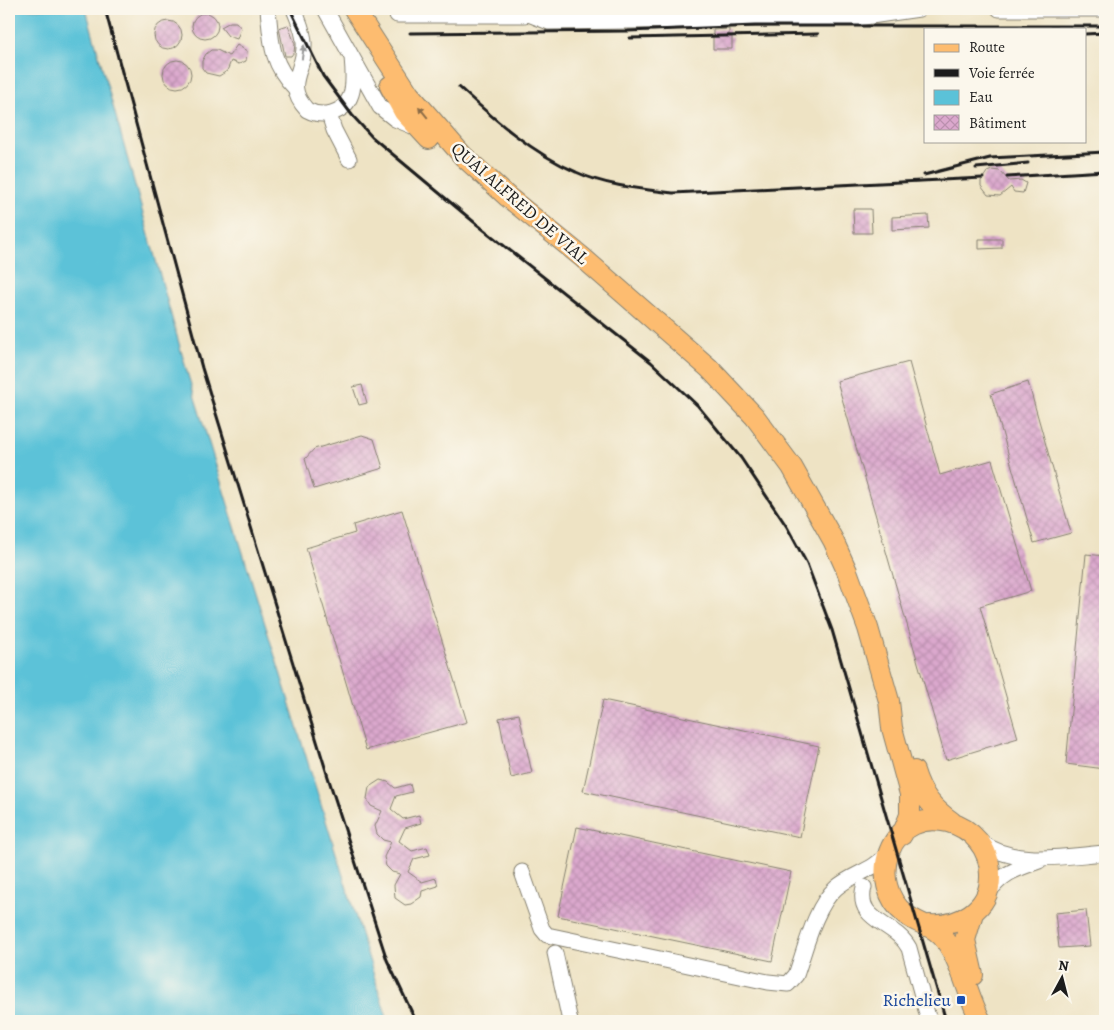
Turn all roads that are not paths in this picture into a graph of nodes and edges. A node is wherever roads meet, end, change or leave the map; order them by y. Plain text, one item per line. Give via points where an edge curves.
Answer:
1 (257, 9) edge
2 (264, 9) edge
3 (268, 9) edge
4 (294, 9) edge
5 (325, 9) edge
6 (352, 9) edge
7 (364, 9) edge
8 (555, 9) edge
9 (919, 9) edge
10 (998, 9) edge
11 (1105, 9) edge
12 (522, 12) edge
13 (863, 13) edge
14 (397, 15) dead end
15 (599, 21) junction
16 (374, 39) junction
17 (271, 40) junction
18 (352, 58) junction
19 (295, 88) junction
20 (329, 114) junction
21 (420, 129) junction
22 (349, 159) dead end
23 (600, 275) junction
24 (889, 701) junction
25 (952, 822) junction
26 (902, 834) junction
27 (981, 842) junction
28 (889, 852) junction
29 (1105, 853) edge
30 (1047, 858) junction
31 (522, 872) dead end
32 (842, 884) junction
33 (864, 887) junction
34 (890, 894) junction
35 (987, 894) junction
36 (973, 913) junction
37 (929, 925) junction
38 (555, 953) dead end
39 (570, 1021) edge
40 (929, 1021) edge
41 (981, 1021) edge

1 - 17 street
2 - 17 street
3 - 17 street
19 -> 4 street via 304,43
5 - 18 street
6 - 16 main road, QUAI ALFRED DE VIAL
6 - 21 main road, QUAI ALFRED DE VIAL via 396,99
7 - 16 street
8 - 15 street
9 - 13 street
10 - 11 street
12 - 14 street
12 - 15 street via 549,22
13 - 15 street
23 -> 16 main road, QUAI ALFRED DE VIAL via 463,156 409,94
17 - 19 street via 280,71
18 - 20 street via 350,97 341,109
18 - 21 street via 380,107 395,119
19 - 20 street via 307,110
20 - 22 street
21 - 23 main road, QUAI ALFRED DE VIAL via 495,202 578,263
23 - 24 main road, QUAI ALFRED DE VIAL via 708,368 754,417 792,467 822,518 847,571
24 - 25 main road, QUAI ALFRED DE VIAL via 923,795
24 - 26 main road, QUAI ALFRED DE VIAL via 892,728 910,801 910,815
25 - 26 main road via 925,822
25 - 27 main road
26 - 28 main road
27 - 30 street via 1006,855
27 - 35 main road via 991,867
28 - 32 street via 880,863
28 - 34 main road via 886,880
29 - 30 street
30 - 35 street via 1013,869
31 - 32 street via 547,935 788,984 793,980 822,905
32 - 33 street
33 - 34 street
33 - 40 street via 865,910 873,919 894,930 909,948
34 - 37 main road via 906,914
35 - 36 main road
36 - 37 main road via 952,924
36 - 41 main road via 966,933 966,947
37 - 41 main road via 952,951
38 - 39 street

